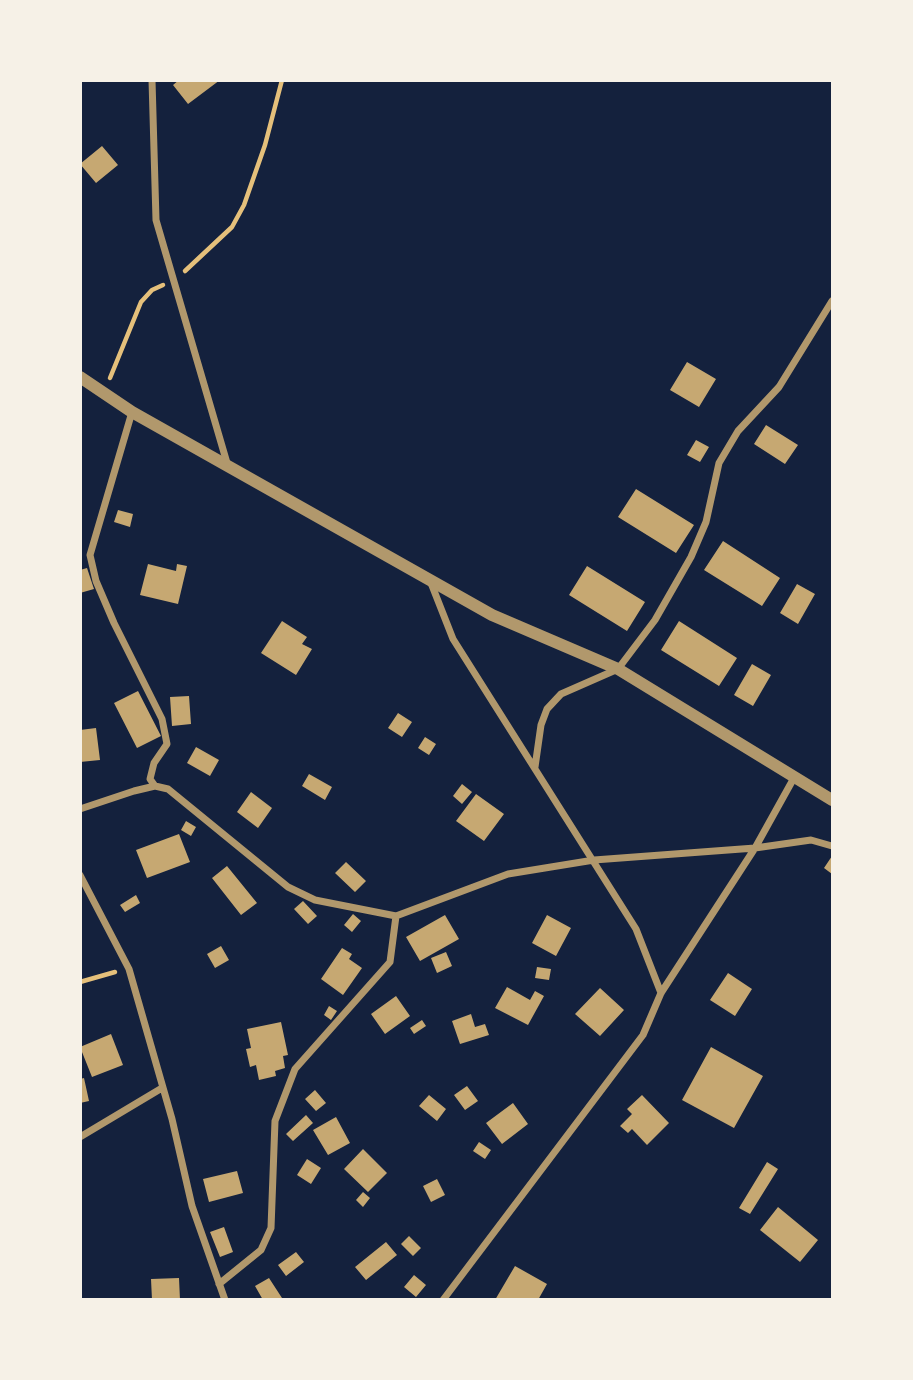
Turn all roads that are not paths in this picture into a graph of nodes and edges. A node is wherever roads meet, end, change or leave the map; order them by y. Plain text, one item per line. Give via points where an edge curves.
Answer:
1 (152, 80) edge
2 (832, 301) edge
3 (80, 377) edge
4 (132, 412) junction
5 (227, 463) junction
6 (430, 579) junction
7 (618, 669) junction
8 (535, 767) junction
9 (795, 775) junction
10 (155, 786) junction
11 (832, 800) edge
12 (80, 809) edge
13 (832, 846) edge
14 (755, 848) junction
15 (594, 860) junction
16 (80, 875) edge
17 (396, 916) junction
18 (661, 993) junction
19 (162, 1087) junction
20 (80, 1137) edge
21 (219, 1284) junction
22 (225, 1300) edge
23 (443, 1300) edge

1 - 5 street via 156,220
2 - 7 street via 779,387 738,431 719,463 706,522 691,557 655,620
3 - 4 street
4 - 5 street
4 - 10 street via 90,555 114,623 162,719 167,744 153,763 150,779
5 - 6 street
6 - 7 street via 527,632
6 - 8 street via 453,639
7 - 8 street via 561,694 547,709
7 - 9 street
8 - 15 street
9 - 11 street
9 - 14 street
10 - 12 street
10 - 17 street via 168,789 288,887 315,900
13 - 14 street via 811,840
14 - 15 street
14 - 18 street
15 - 17 street via 508,874
15 - 18 street via 636,929
16 - 19 street via 129,969
17 - 21 street via 390,962 295,1069 275,1121 271,1228 261,1250
18 - 23 street via 643,1035
19 - 20 street
19 - 21 street via 188,1194
21 - 22 street

